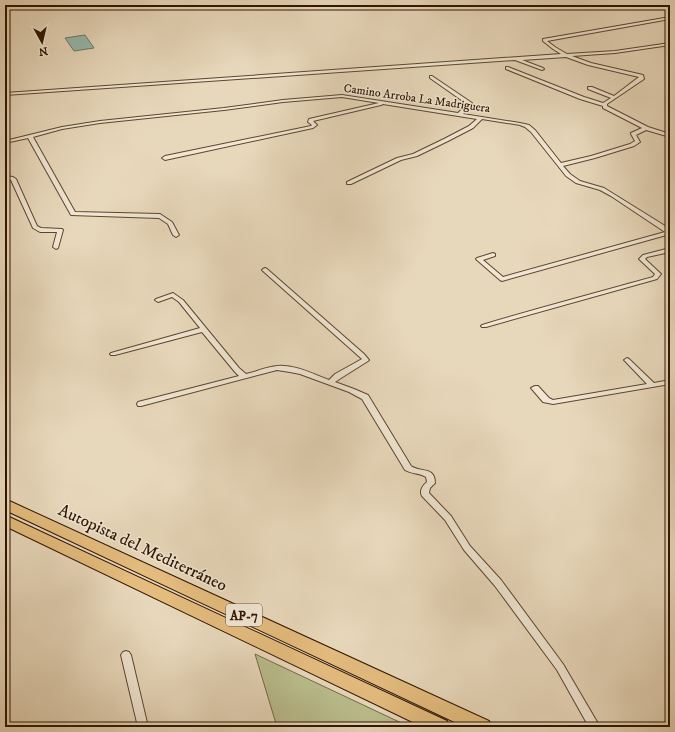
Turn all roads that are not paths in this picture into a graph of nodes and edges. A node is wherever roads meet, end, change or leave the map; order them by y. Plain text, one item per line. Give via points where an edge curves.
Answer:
1 (29, 5) edge
2 (5, 9) edge
3 (670, 18) edge
4 (670, 44) edge
5 (566, 55) junction
6 (514, 58) junction
7 (507, 68) dead end
8 (542, 69) dead end
9 (432, 78) dead end
10 (590, 88) dead end
11 (5, 94) edge
12 (614, 97) junction
13 (384, 103) junction
14 (605, 106) junction
15 (460, 114) junction
16 (481, 118) junction
17 (646, 128) junction
18 (30, 136) junction
19 (670, 136) edge
20 (5, 142) edge
21 (165, 158) dead end
22 (560, 165) junction
23 (5, 178) edge
24 (349, 183) dead end
25 (670, 232) edge
26 (176, 236) dead end
27 (56, 247) dead end
28 (670, 250) edge
29 (493, 255) dead end
30 (265, 270) dead end
31 (158, 300) dead end
32 (484, 326) dead end
33 (204, 330) junction
34 (113, 354) dead end
35 (627, 360) dead end
36 (251, 376) junction
37 (670, 382) edge
38 (330, 383) junction
39 (652, 385) junction
40 (535, 388) dead end
41 (142, 404) dead end
42 (5, 504) edge
43 (5, 520) edge
44 (126, 655) dead end
45 (143, 727) edge
46 (441, 727) edge
47 (482, 727) edge
48 (595, 727) edge

1 - 2 street
3 - 5 street via 544,40
4 - 5 street via 615,52
5 - 6 street
5 - 12 street via 642,78
6 - 8 street
6 - 11 street
7 - 14 street
9 - 15 street via 470,104
10 - 12 street
12 - 14 street
13 - 15 street, Camino Arroba La Madriguera
13 - 18 street, Camino Arroba La Madriguera via 342,96 290,100 100,122
13 - 21 street via 310,120 315,125 313,127
14 - 17 street
15 - 16 street, Camino Arroba La Madriguera
16 - 22 street, Camino Arroba La Madriguera via 527,126
16 - 24 street via 471,127 446,140
17 - 19 street
17 - 22 street via 633,134 638,142 632,145
18 - 20 street, Camino Arroba La Madriguera
18 - 26 street via 73,214 160,216 170,223
22 - 25 street, Camino Arroba La Madriguera via 578,182 613,194
23 - 27 street via 13,179 35,227 40,230 60,230
25 - 29 street via 502,279 480,259
28 - 32 street via 642,259 658,274 655,278
30 - 38 street via 366,360
31 - 33 street via 173,295 181,301
33 - 34 street
33 - 36 street via 244,376
35 - 39 street
36 - 38 street via 285,368 302,371
36 - 41 street
37 - 39 street
38 - 48 street via 365,397 408,468 429,475 432,479 426,487 425,494 448,518 467,548 498,583 560,667
39 - 40 street via 553,402 546,400
42 - 47 highway, Autopista del Mediterráneo / AP-7
43 - 46 highway, AP-7
44 - 45 street

